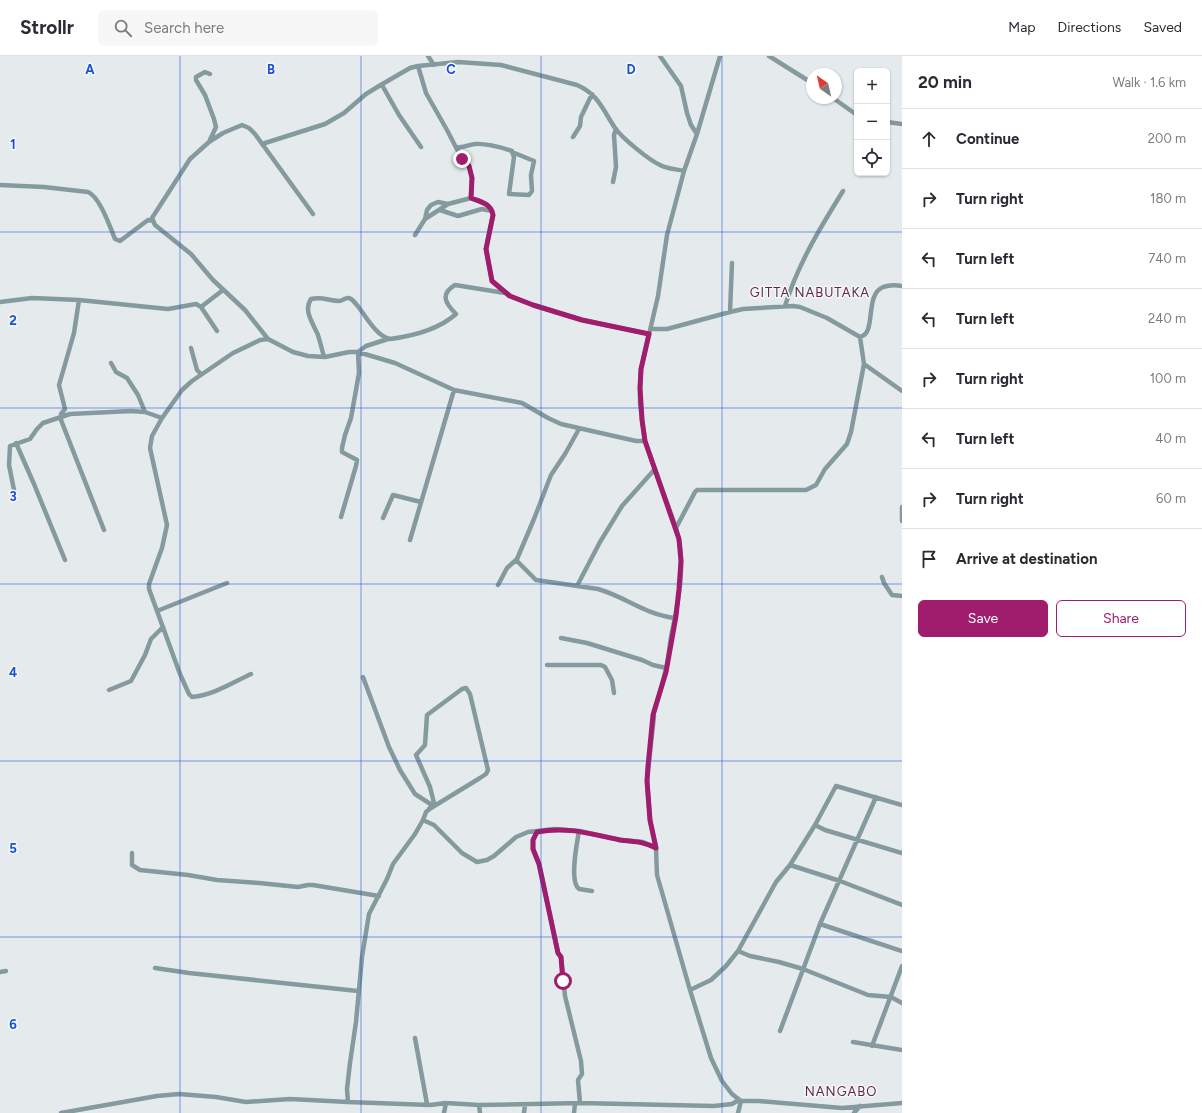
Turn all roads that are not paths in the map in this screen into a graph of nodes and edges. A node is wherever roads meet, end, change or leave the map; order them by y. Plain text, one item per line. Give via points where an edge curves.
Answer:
1 (428, 56) edge
2 (660, 56) edge
3 (720, 56) edge
4 (769, 56) edge
5 (434, 65) junction
6 (418, 66) junction
7 (210, 74) dead end
8 (806, 79) edge
9 (382, 85) junction
10 (592, 94) junction
11 (841, 104) edge
12 (854, 113) edge
13 (890, 122) edge
14 (902, 124) edge
15 (616, 129) junction
16 (697, 134) junction
17 (573, 137) dead end
18 (209, 142) junction
19 (262, 144) junction
20 (421, 147) dead end
21 (456, 147) junction
22 (512, 152) junction
23 (684, 171) junction
24 (613, 182) dead end
25 (0, 185) edge
26 (843, 191) dead end
27 (471, 198) junction
28 (448, 204) junction
29 (440, 210) junction
30 (492, 211) junction
31 (313, 214) dead end
32 (424, 219) junction
33 (153, 221) junction
34 (415, 235) dead end
35 (732, 263) dead end
36 (492, 281) junction
37 (902, 286) edge
38 (223, 290) junction
39 (489, 290) junction
40 (506, 293) junction
41 (79, 300) junction
42 (0, 302) edge
43 (785, 306) junction
44 (201, 307) junction
45 (730, 312) junction
46 (651, 329) junction
47 (217, 331) dead end
48 (262, 332) junction
49 (649, 334) junction
50 (860, 337) junction
51 (268, 339) junction
52 (390, 339) junction
53 (260, 340) junction
54 (191, 348) dead end
55 (358, 352) junction
56 (324, 357) junction
57 (111, 363) dead end
58 (864, 364) junction
59 (201, 374) junction
60 (454, 390) junction
61 (902, 391) edge
62 (145, 412) junction
63 (60, 416) junction
64 (162, 418) junction
65 (579, 429) junction
66 (645, 441) junction
67 (16, 443) junction
68 (655, 469) junction
69 (14, 490) dead end
70 (421, 502) junction
71 (902, 507) edge
72 (341, 517) dead end
73 (383, 518) dead end
74 (902, 521) edge
75 (676, 528) junction
76 (104, 530) dead end
77 (410, 540) dead end
78 (65, 560) dead end
79 (516, 560) junction
80 (882, 577) dead end
81 (227, 583) dead end
82 (498, 585) dead end
83 (577, 586) junction
84 (902, 596) edge
85 (157, 611) junction
86 (675, 618) junction
87 (163, 627) junction
88 (561, 638) dead end
89 (547, 665) dead end
90 (666, 668) junction
91 (251, 674) dead end
92 (363, 677) dead end
93 (109, 690) dead end
94 (614, 693) dead end
95 (876, 797) junction
96 (902, 805) edge
97 (430, 807) junction
98 (423, 820) junction
99 (815, 825) junction
100 (579, 831) junction
101 (537, 832) junction
102 (857, 840) junction
103 (656, 848) junction
104 (132, 852) dead end
105 (902, 853) edge
106 (790, 865) junction
107 (840, 881) junction
108 (592, 891) dead end
109 (379, 896) junction
110 (902, 905) edge
111 (820, 924) junction
112 (738, 951) junction
113 (902, 951) edge
114 (902, 966) edge
115 (154, 968) dead end
116 (6, 970) dead end
117 (803, 970) junction
118 (0, 972) edge
119 (690, 990) junction
120 (358, 991) junction
121 (891, 997) junction
122 (902, 1003) edge
123 (780, 1031) dead end
124 (415, 1038) dead end
125 (853, 1042) dead end
126 (872, 1046) junction
127 (902, 1050) edge
128 (740, 1100) junction
129 (348, 1102) junction
130 (446, 1103) junction
131 (902, 1103) edge
132 (427, 1104) junction
133 (577, 1104) junction
134 (479, 1105) junction
135 (525, 1105) junction
136 (860, 1106) junction
137 (842, 1108) junction
138 (61, 1113) edge
139 (444, 1113) edge
140 (480, 1113) edge
141 (524, 1113) edge
142 (574, 1113) edge
143 (738, 1113) edge
144 (845, 1113) edge
145 (854, 1113) edge

1 - 5 street
2 - 16 street via 681,86 691,125
3 - 16 street
4 - 8 street
5 - 6 street
5 - 10 street via 458,62 501,65 577,85
6 - 9 street via 400,73
6 - 21 street via 426,93
7 - 18 street via 205,72 196,77 216,127
9 - 19 street via 366,94 344,113 324,124
9 - 20 street
10 - 15 street
10 - 17 street
11 - 12 street
13 - 14 street
15 - 23 street via 637,150 660,165
15 - 24 street via 616,167
16 - 23 street
18 - 19 street via 242,126 249,128
18 - 33 street via 184,168 154,214
19 - 31 street
21 - 22 street via 484,144
21 - 27 street via 469,166 472,178
22 - 22 street via 514,157 509,194 529,195 532,191 531,175 534,161
23 - 46 street via 667,234
25 - 33 street via 44,187 93,194 117,241 148,220
26 - 43 street via 797,272
27 - 28 street
27 - 30 street via 484,202
28 - 29 street
28 - 32 street via 438,202 431,205
29 - 30 street via 458,216 482,209
29 - 32 street
30 - 36 street via 486,249
32 - 34 street
33 - 38 street via 191,254
35 - 45 street
36 - 39 street
36 - 40 street
37 - 50 street via 888,286 878,291 872,306 867,333
38 - 44 street
38 - 48 street via 245,310
39 - 40 street
39 - 52 street via 456,285 446,292 445,297 449,307 456,314 450,319 421,332
40 - 49 street via 566,316
41 - 42 street via 32,298
41 - 44 street via 168,309 196,304
41 - 63 street via 74,333 59,385 64,409
43 - 45 street
43 - 50 street via 800,307 841,325
44 - 47 street
45 - 46 street via 667,329
46 - 49 street
48 - 51 street
48 - 53 street
49 - 66 street via 641,369 640,388
50 - 58 street
51 - 53 street
51 - 56 street via 293,352
52 - 55 street via 366,346
52 - 56 street via 385,338 366,320 353,300 311,299 307,308 308,315
53 - 59 street via 233,353
54 - 59 street via 197,370
55 - 56 street
55 - 60 street via 395,363
55 - 72 street via 359,373 351,418 342,448 342,452 357,460
57 - 62 street via 116,372 127,378 138,394
58 - 61 street
58 - 75 street via 847,444 825,469 816,485 806,490 697,490
59 - 64 street via 182,390
60 - 65 street via 522,403 554,421
60 - 70 street
62 - 63 street via 82,412
62 - 64 street
63 - 67 street via 41,424 30,439
63 - 76 street
64 - 85 street via 152,436 150,448 167,525 149,584
65 - 66 street
65 - 79 street via 551,475
66 - 68 street
67 - 69 street via 10,446 9,459
67 - 78 street
68 - 75 street
68 - 83 street via 622,506
70 - 73 street via 393,494
70 - 77 street
71 - 74 street
75 - 86 street via 681,561
79 - 82 street via 507,568
79 - 83 street via 536,580
80 - 84 street via 892,595
81 - 85 street
83 - 86 street via 608,592 648,612
85 - 87 street
86 - 90 street
87 - 91 street via 180,674 192,697 202,696
87 - 93 street via 151,639 131,681
88 - 90 street via 587,643
89 - 94 street via 601,664 605,666 612,680
90 - 103 street via 653,715 647,781 650,820
92 - 97 street via 400,770 415,794
95 - 96 street
95 - 99 street via 836,786
95 - 102 street
97 - 97 street via 480,778 488,770 470,694 466,688 427,715 425,745 416,755 430,787 434,803
97 - 98 street
98 - 101 street via 434,824 462,853 477,862 488,860 516,837 528,832
98 - 109 street via 393,864
99 - 102 street
99 - 106 street
100 - 101 street via 554,829
100 - 103 street via 643,842
100 - 108 street via 574,856 575,885 579,889
101 - 133 street via 533,840 533,849 539,864 561,957 565,996 581,1061 582,1074 578,1080
102 - 105 street
102 - 107 street
103 - 119 street via 657,875
104 - 109 street via 132,865 140,870 217,880 298,887 313,885
106 - 107 street
106 - 112 street via 776,882
107 - 110 street
107 - 111 street
109 - 120 street via 367,923
111 - 113 street
111 - 117 street
112 - 117 street
112 - 119 street via 711,980
114 - 121 street
115 - 120 street
116 - 118 street
117 - 121 street via 868,995
117 - 123 street
119 - 128 street via 716,1069 727,1088
120 - 129 street via 348,1078
121 - 122 street
121 - 126 street
124 - 132 street
125 - 126 street
126 - 127 street
128 - 133 street via 732,1104 714,1106
128 - 137 street
128 - 143 street
129 - 132 street
129 - 138 street via 246,1102 179,1094
130 - 132 street
130 - 134 street
130 - 139 street
131 - 136 street
133 - 135 street
133 - 142 street
134 - 135 street
134 - 140 street
135 - 141 street
136 - 137 street
136 - 145 street
137 - 144 street

